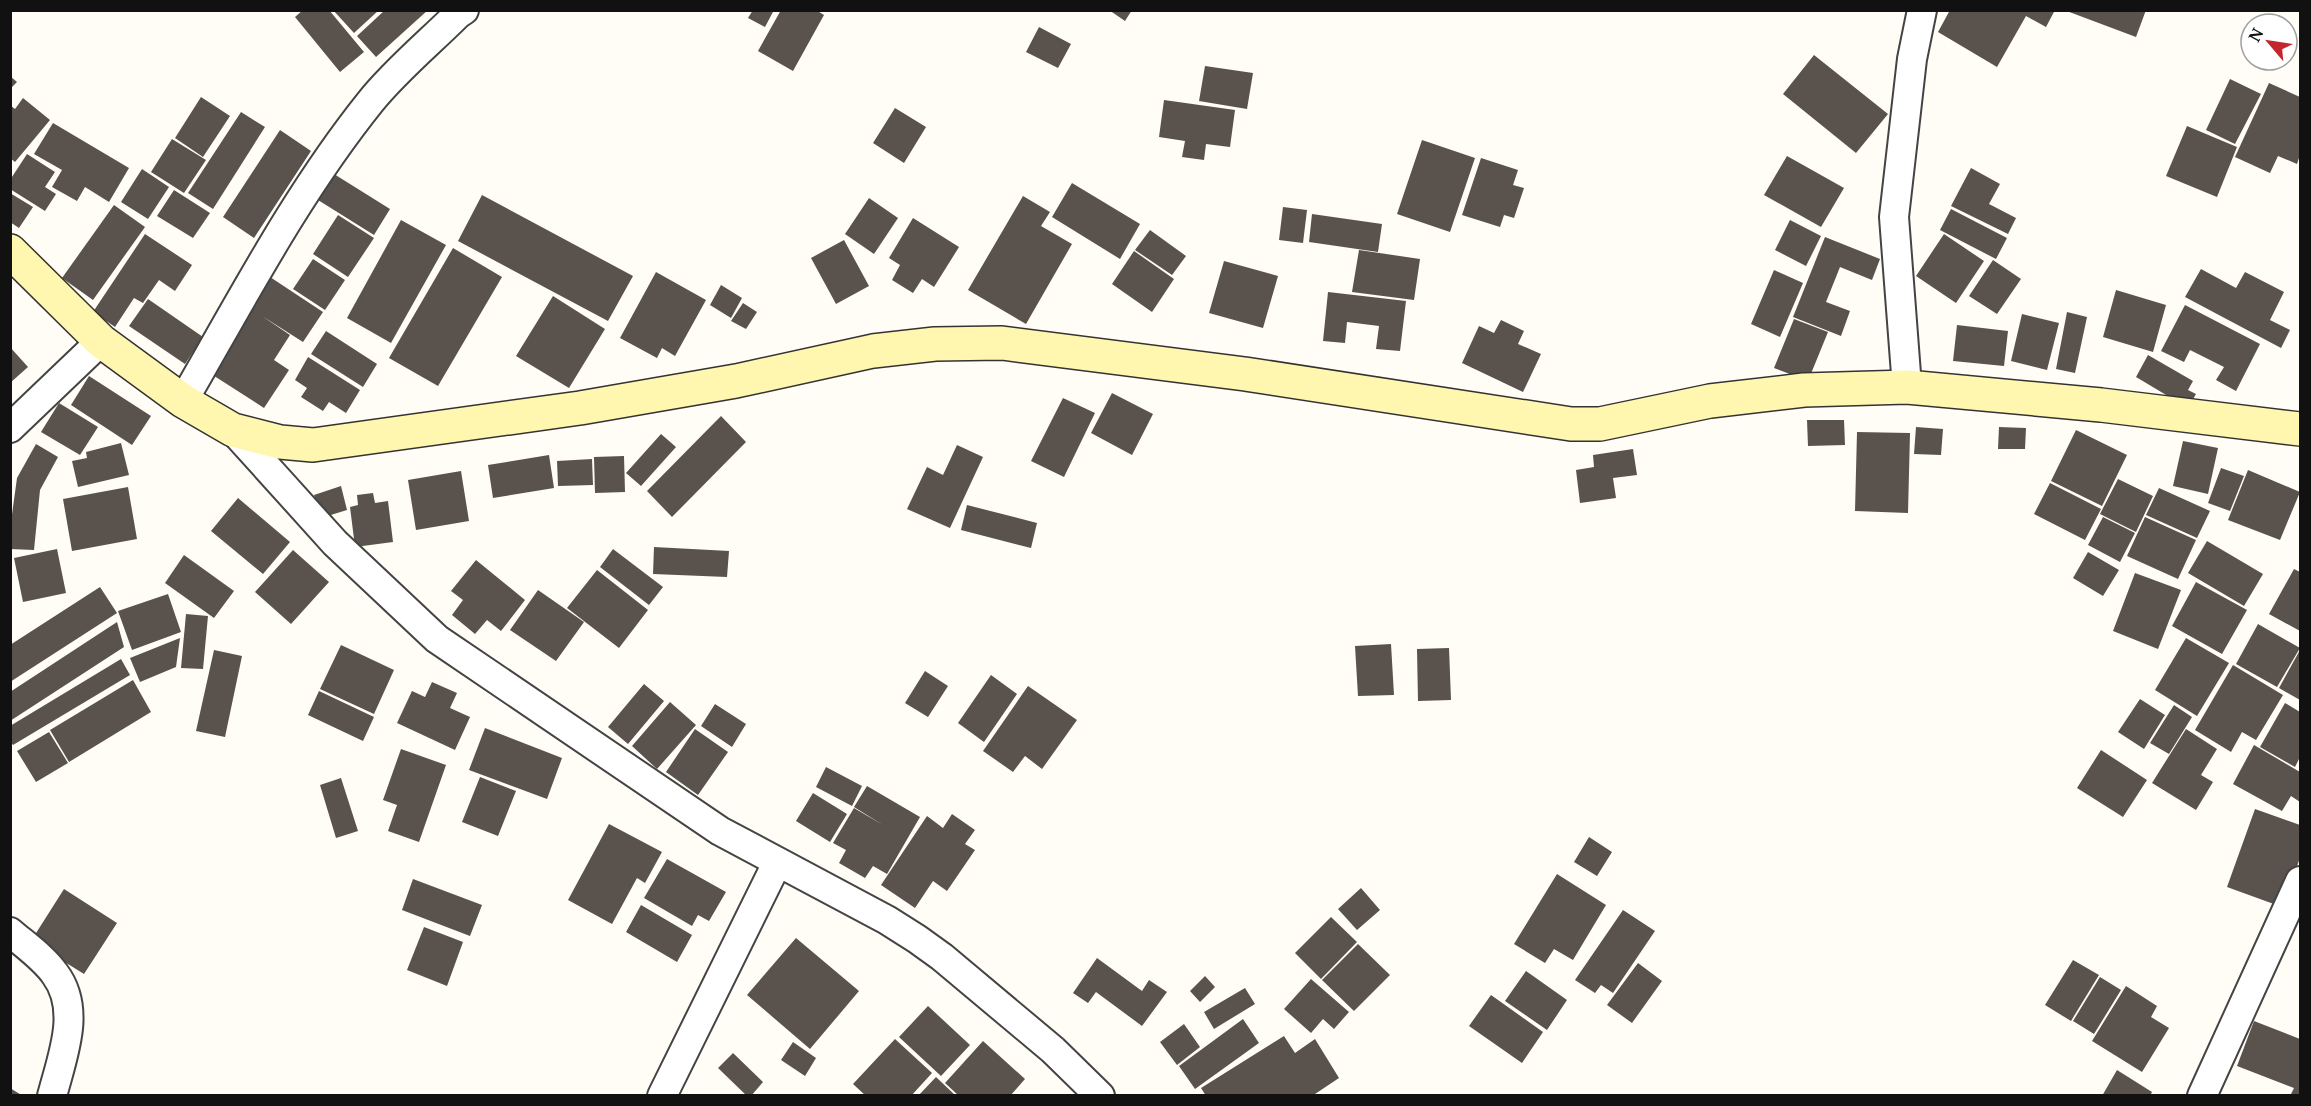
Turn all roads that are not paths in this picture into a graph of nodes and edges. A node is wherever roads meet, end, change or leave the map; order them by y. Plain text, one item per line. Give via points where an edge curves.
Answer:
1 (464, 10) edge
2 (1922, 10) edge
3 (10, 251) edge
4 (100, 341) junction
5 (1906, 387) junction
6 (183, 401) junction
7 (10, 428) edge
8 (233, 430) junction
9 (2298, 435) edge
10 (777, 863) junction
11 (2301, 881) edge
12 (10, 932) edge
13 (52, 1095) edge
14 (662, 1095) edge
15 (1100, 1095) edge
16 (2202, 1095) edge

1 - 6 street via 373,98 341,140 303,195
2 - 5 street via 1912,59 1894,217
3 - 4 main road
4 - 6 main road
4 - 7 street
5 - 8 main road via 1804,390 1710,401 1599,424 1571,424 1037,347 935,344 873,351 735,381 580,408 313,446
5 - 9 main road via 2101,405
6 - 8 main road
8 - 10 street via 335,543 437,639 720,831
10 - 14 street
10 - 15 street via 886,920 942,957
11 - 16 street
12 - 13 street via 55,973 65,992 70,1023

